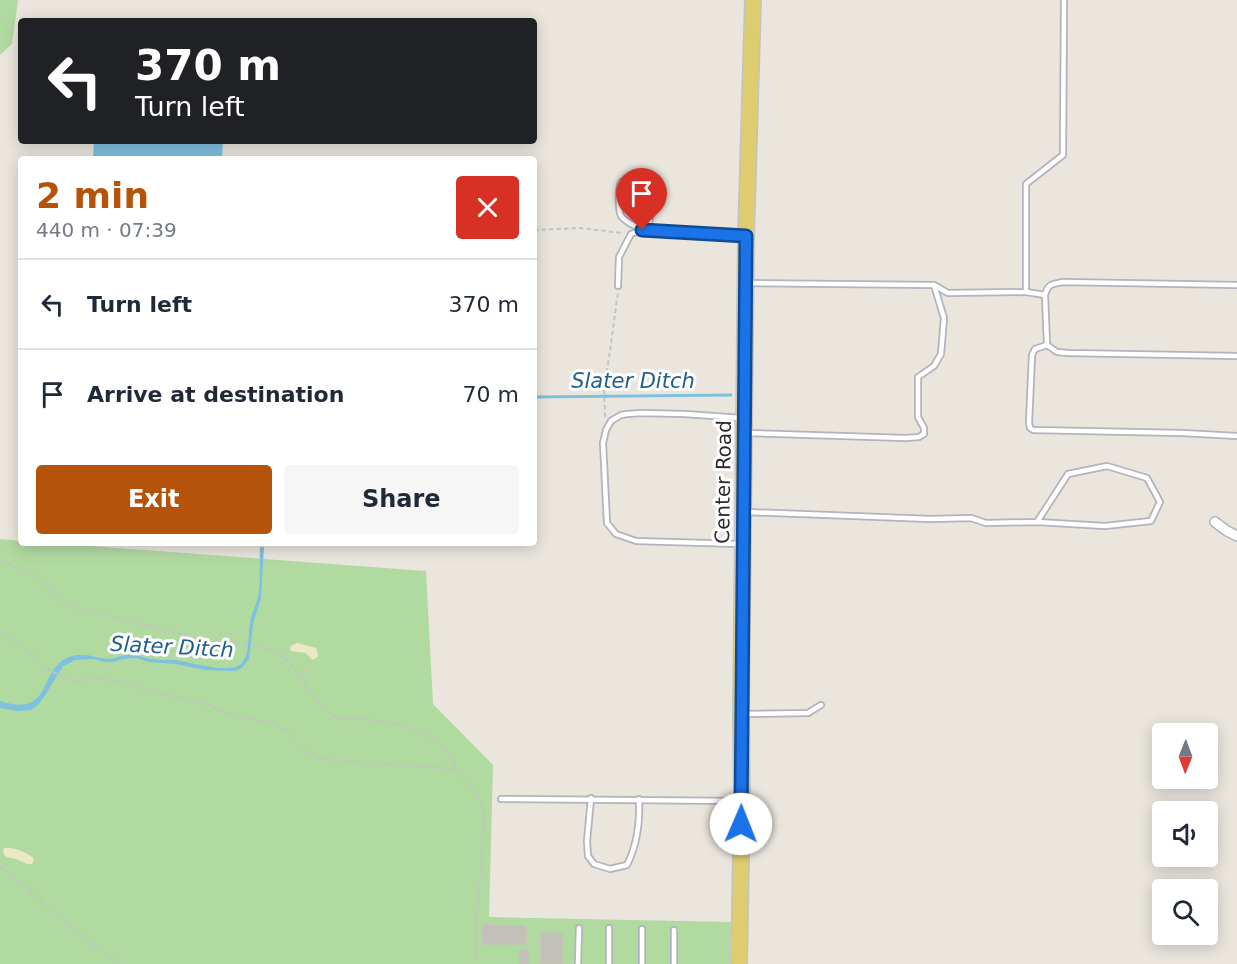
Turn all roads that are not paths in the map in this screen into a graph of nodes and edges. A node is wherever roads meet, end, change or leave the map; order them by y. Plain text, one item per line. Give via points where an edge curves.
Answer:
1 (753, 0) edge
2 (1064, 0) edge
3 (642, 230) junction
4 (649, 230) junction
5 (746, 236) junction
6 (746, 283) junction
7 (934, 285) junction
8 (1237, 285) edge
9 (618, 286) road end
10 (1026, 292) junction
11 (1045, 295) junction
12 (1047, 345) junction
13 (1237, 356) edge
14 (744, 426) junction
15 (1237, 436) edge
16 (743, 512) junction
17 (1037, 522) junction
18 (1215, 522) dead end
19 (1237, 536) edge
20 (743, 544) junction
21 (821, 705) dead end
22 (741, 714) junction
23 (501, 798) dead end
24 (591, 798) junction
25 (639, 799) junction
26 (742, 801) junction
27 (579, 928) dead end
28 (609, 928) dead end
29 (642, 929) dead end
30 (674, 930) dead end
31 (578, 964) edge
32 (609, 964) edge
33 (642, 964) edge
34 (674, 964) edge
35 (739, 964) edge

1 - 5 main road, Center Road
2 - 10 lane via 1063,155 1026,184
3 - 4 lane
3 - 4 lane via 621,216 619,188 628,179 635,178 647,186 651,202
3 - 9 lane via 631,234 624,245 619,257
4 - 5 lane
5 - 6 main road, Center Road
6 - 7 lane
6 - 14 main road, Center Road
7 - 10 lane via 948,294
7 - 14 lane via 944,318 941,354 934,366 918,377 918,417 924,428 919,438
8 - 11 lane via 1064,282 1050,285
10 - 11 lane
11 - 12 lane
12 - 13 lane via 1068,353
12 - 15 lane via 1035,349 1032,355 1029,423 1033,430
14 - 16 main road, Center Road
14 - 20 lane via 685,414 627,414 611,422 603,443 606,523 616,534 636,541
16 - 17 lane
16 - 20 main road, Center Road
17 - 17 lane via 1105,526 1151,521 1160,502 1147,478 1107,466 1068,474
18 - 19 street
20 - 22 main road, Center Road
21 - 22 lane via 808,713
22 - 26 main road, Center Road
23 - 24 lane
24 - 25 lane
24 - 25 lane via 588,856 594,864 610,868 627,865 633,853
25 - 26 lane
26 - 35 main road, Center Road
27 - 31 lane
28 - 32 lane
29 - 33 lane
30 - 34 lane

